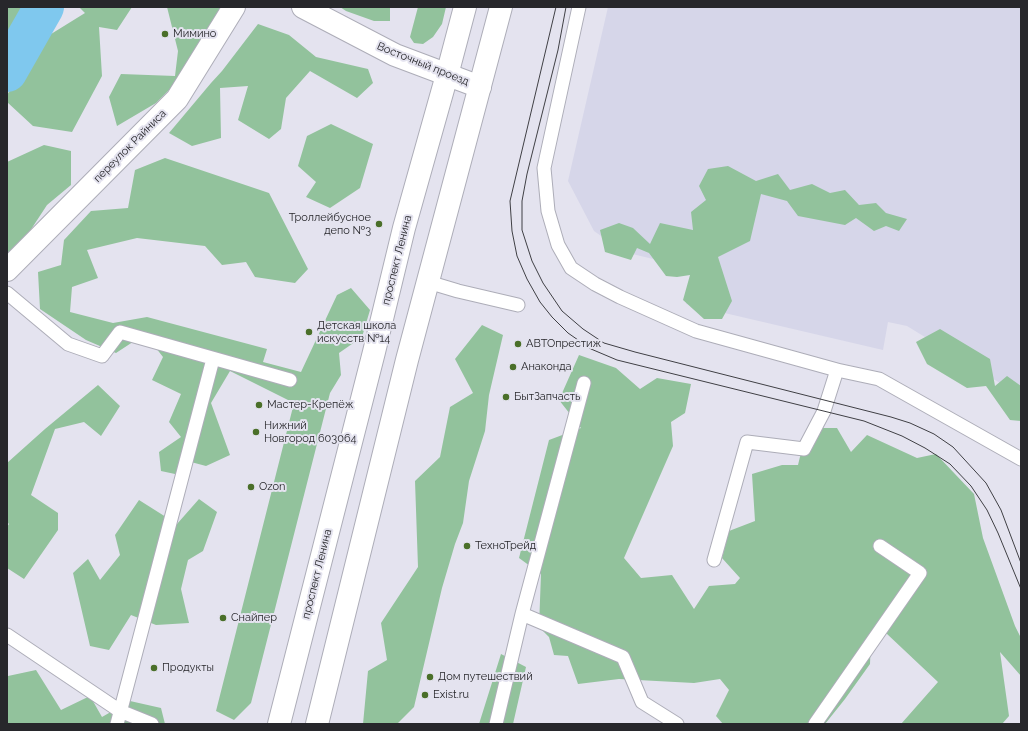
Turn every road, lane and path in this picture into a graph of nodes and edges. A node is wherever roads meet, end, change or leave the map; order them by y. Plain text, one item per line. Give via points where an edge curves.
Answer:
1 (234, 7) edge
2 (303, 7) edge
3 (465, 7) edge
4 (501, 7) edge
5 (580, 7) edge
6 (447, 76) junction
7 (480, 87) junction
8 (7, 270) edge
9 (428, 282) junction
10 (7, 293) edge
11 (518, 305) dead end
12 (213, 359) junction
13 (837, 370) junction
14 (290, 380) dead end
15 (584, 383) dead end
16 (1021, 459) edge
17 (880, 546) dead end
18 (714, 560) dead end
19 (522, 614) junction
20 (7, 636) edge
21 (120, 711) junction
22 (117, 724) edge
23 (152, 724) edge
24 (278, 724) edge
25 (316, 724) edge
26 (496, 724) edge
27 (677, 724) edge
28 (815, 724) edge

1 - 8 main road, переулок Райниса via 176,99
2 - 6 main road, Восточный проезд via 395,55
3 - 6 main road, проспект Ленина
4 - 7 main road
5 - 13 lane via 544,168 548,211 558,245 571,268 614,294 696,331
6 - 7 main road, Восточный проезд
6 - 24 main road, проспект Ленина via 404,228
7 - 9 main road
9 - 11 lane via 458,292
9 - 25 main road
10 - 12 lane via 68,344 102,356 120,332
12 - 14 lane
12 - 21 lane
13 - 16 lane via 879,379
13 - 18 lane via 824,411 804,449 747,442
15 - 19 lane
17 - 28 lane via 920,573
19 - 26 lane
19 - 27 lane via 623,657 642,702
20 - 21 lane
21 - 22 lane
21 - 23 lane

